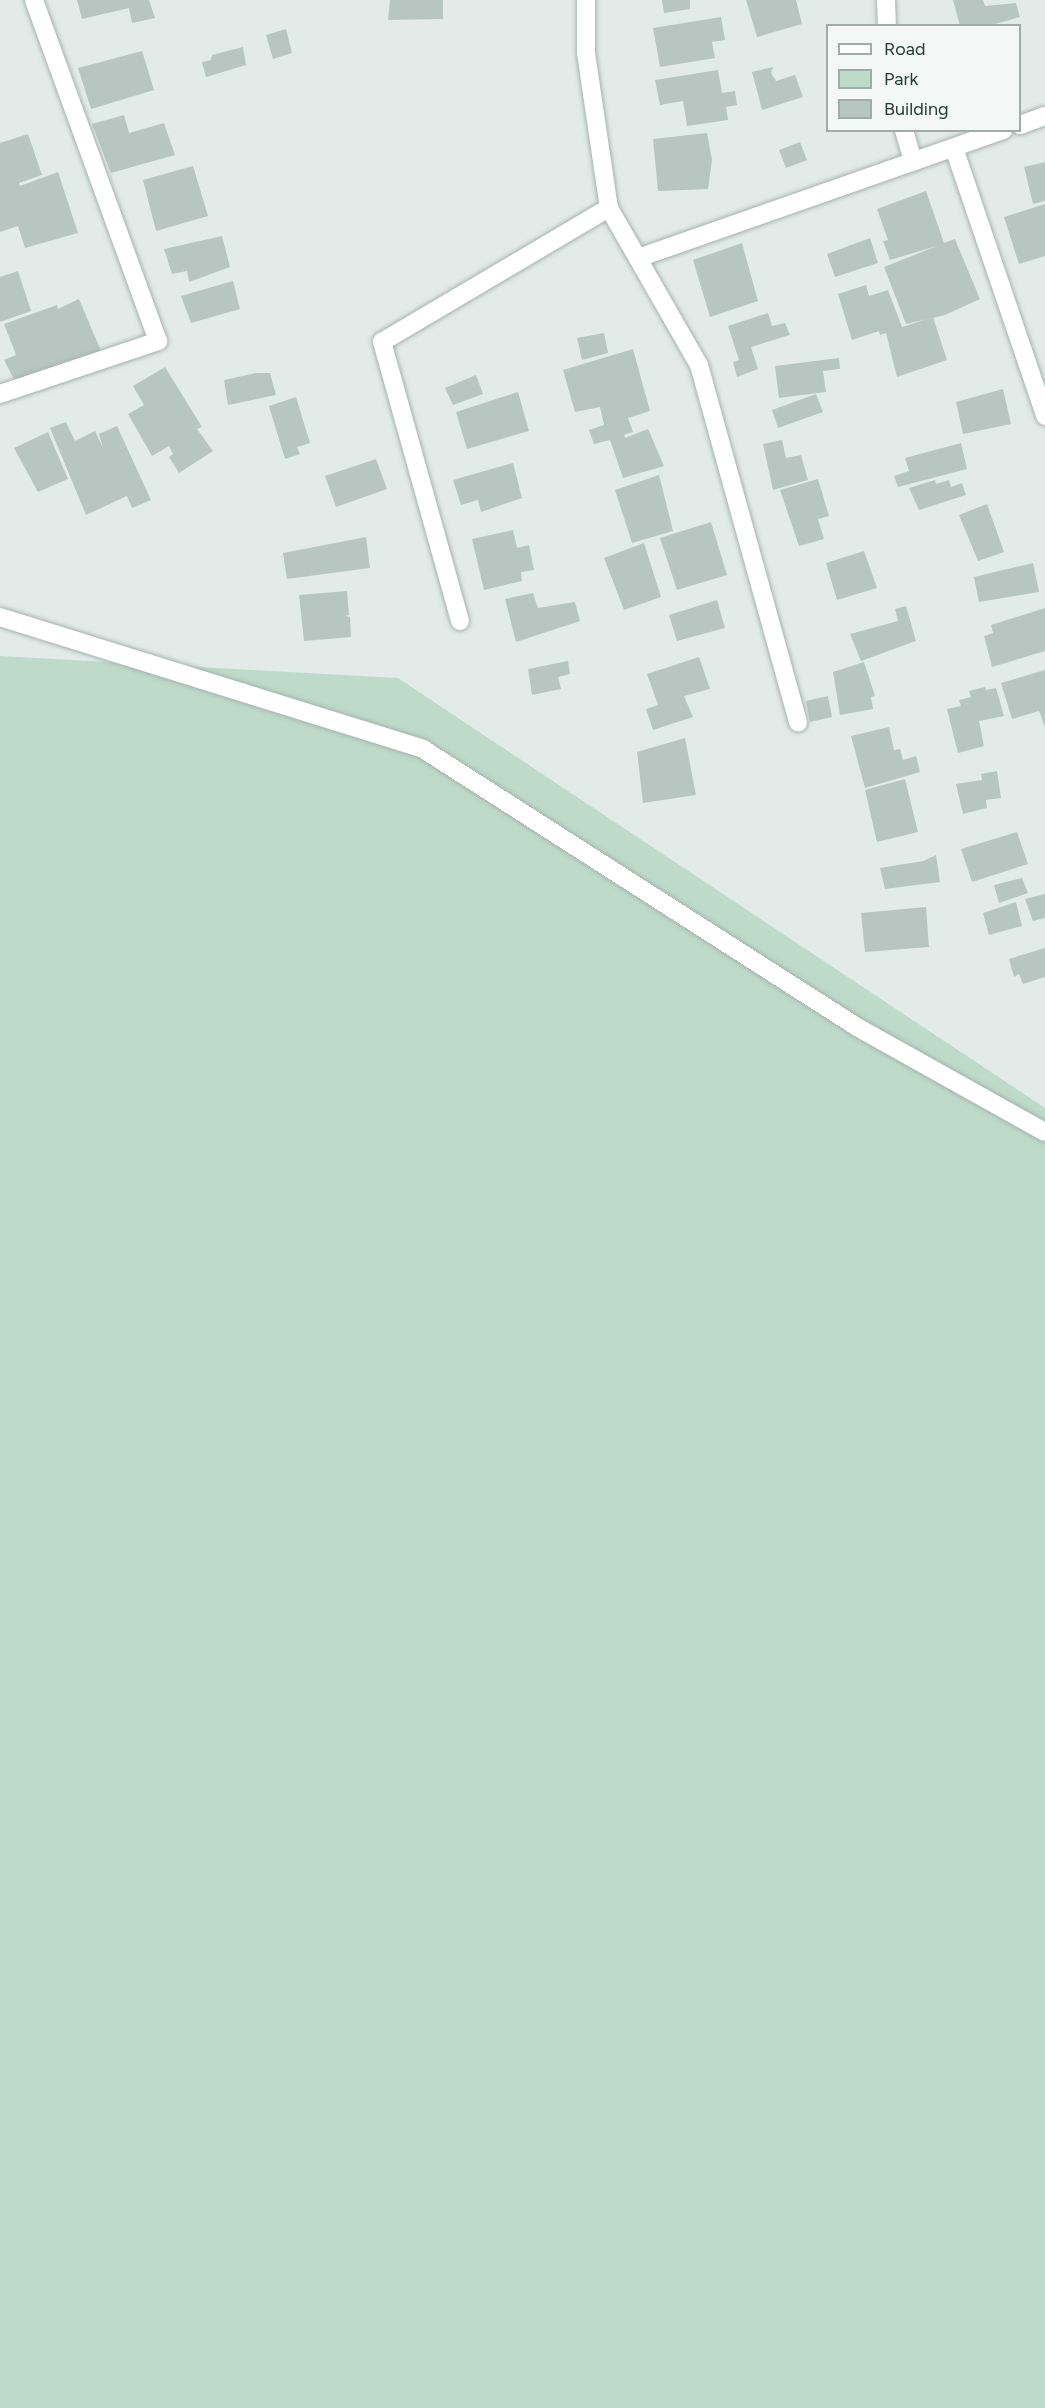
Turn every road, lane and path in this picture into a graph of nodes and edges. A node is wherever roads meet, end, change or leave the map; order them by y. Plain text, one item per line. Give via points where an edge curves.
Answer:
1 (34, 0) edge
2 (586, 0) edge
3 (886, 0) edge
4 (887, 24) edge
5 (1045, 116) edge
6 (1021, 125) edge
7 (905, 132) edge
8 (998, 132) edge
9 (954, 148) junction
10 (913, 162) junction
11 (609, 208) junction
12 (638, 258) junction
13 (0, 394) edge
14 (1045, 416) edge
15 (0, 617) edge
16 (459, 621) dead end
17 (798, 723) dead end
18 (1045, 1132) edge

1 - 13 street via 158,341
2 - 11 street via 586,53
3 - 4 street
5 - 6 street
7 - 10 street
8 - 9 street
9 - 10 street
9 - 14 street
10 - 12 street
11 - 12 street
11 - 16 street via 382,342
12 - 17 street via 699,365
15 - 18 street via 423,749 857,1027

